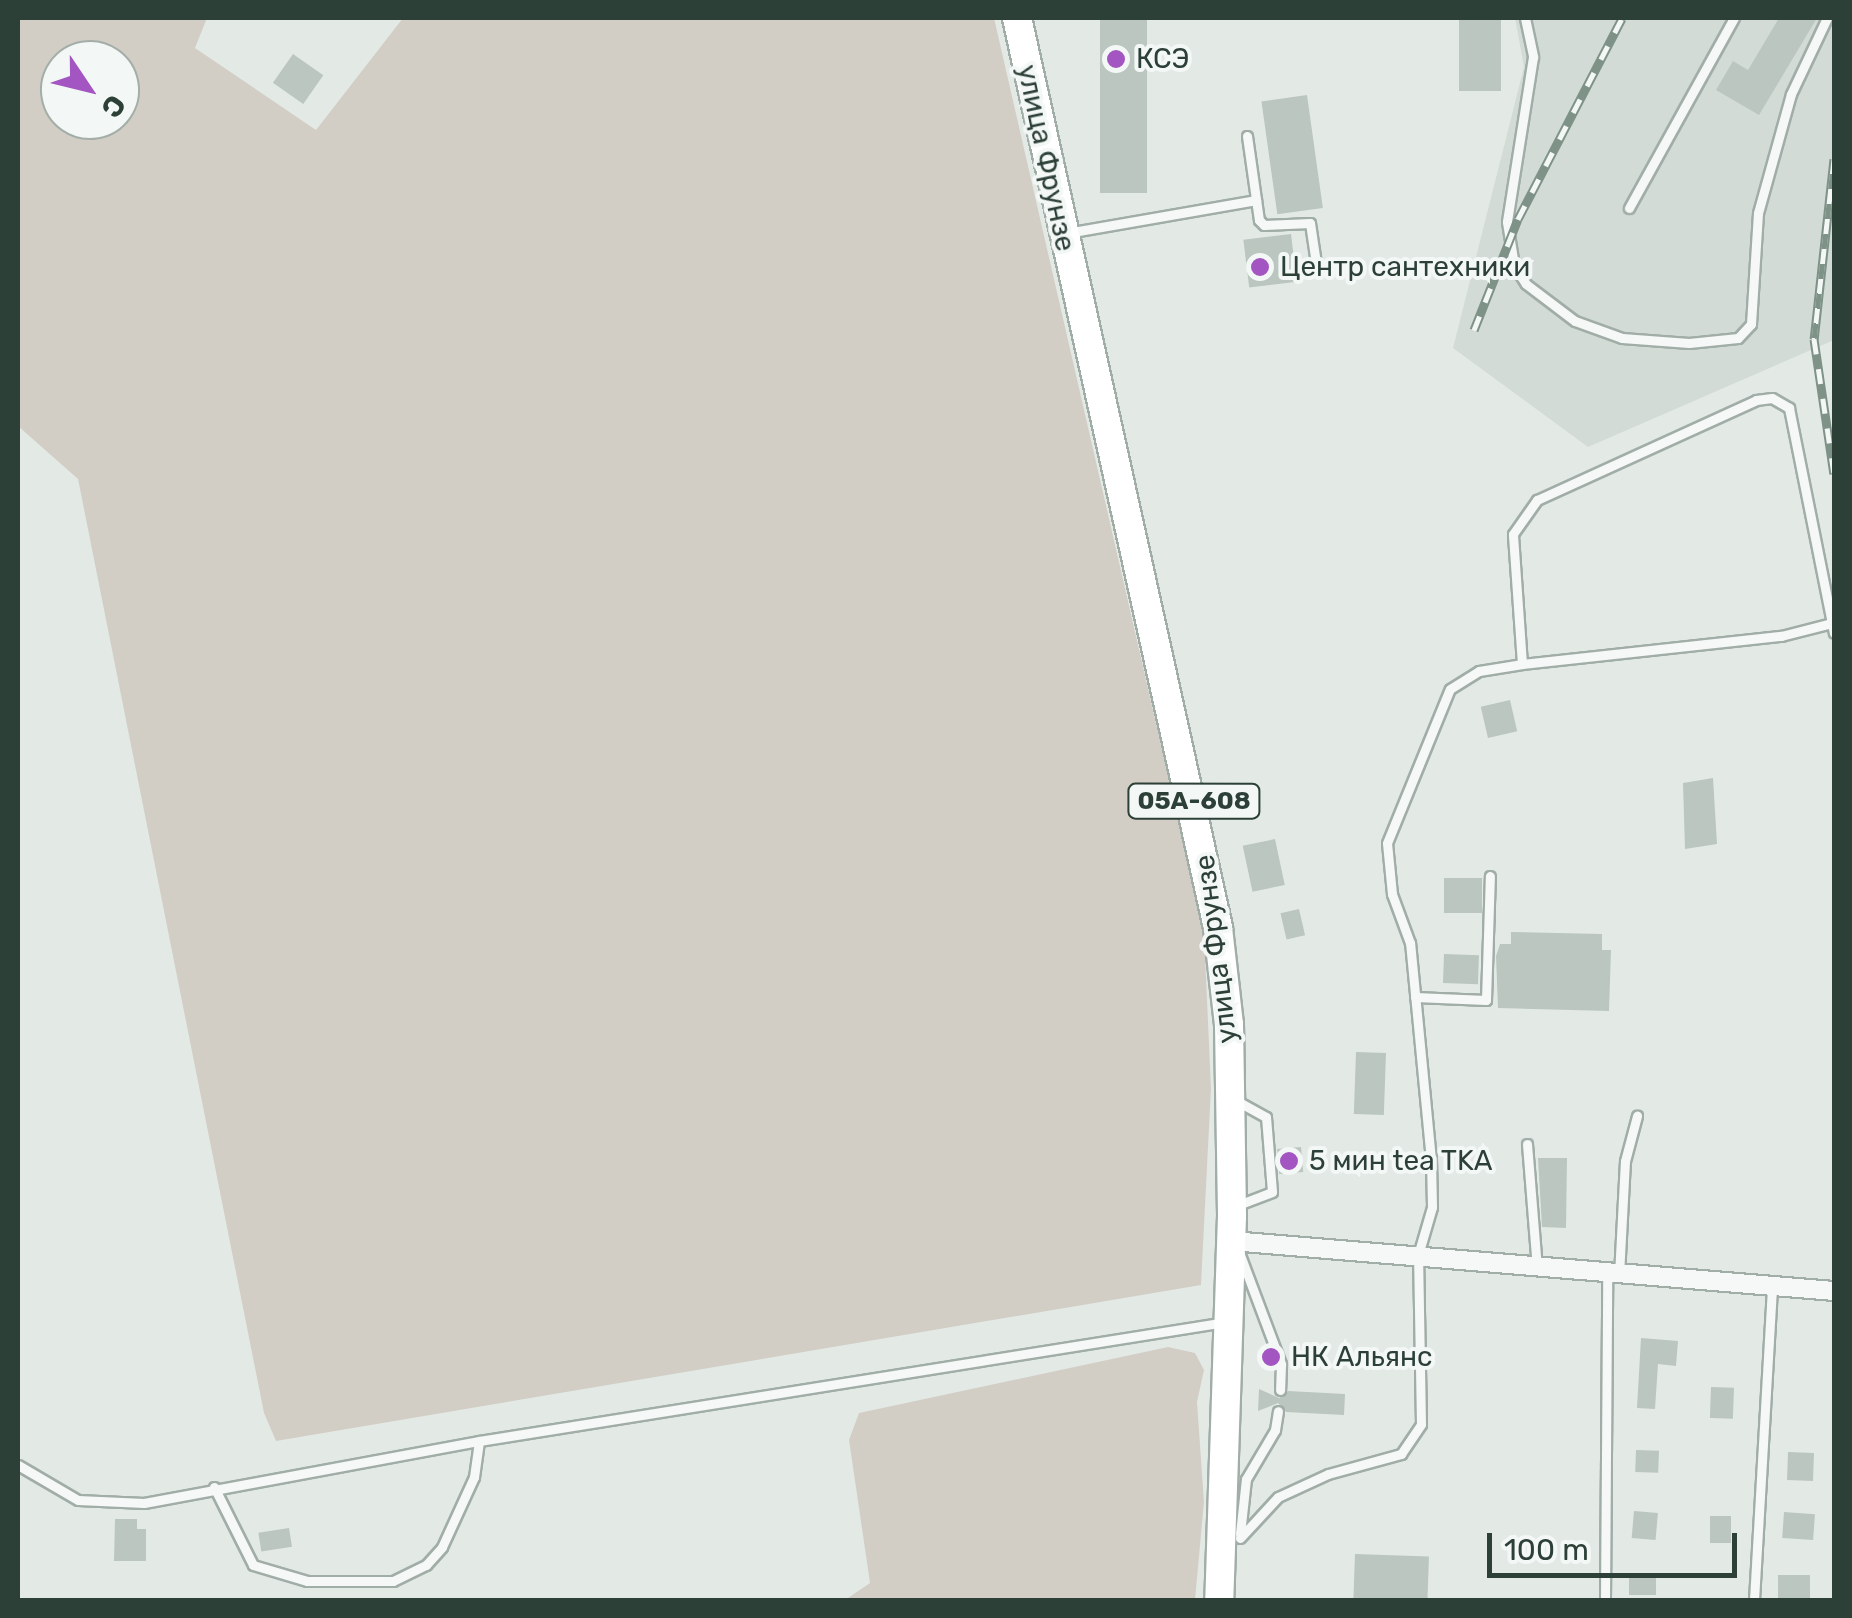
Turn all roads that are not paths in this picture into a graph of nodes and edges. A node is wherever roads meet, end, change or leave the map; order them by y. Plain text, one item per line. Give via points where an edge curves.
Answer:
1 (1017, 18) edge
2 (1525, 18) edge
3 (1734, 18) edge
4 (1828, 18) edge
5 (1247, 136) dead end
6 (1256, 200) junction
7 (1630, 208) dead end
8 (1061, 234) junction
9 (1317, 270) dead end
10 (1833, 628) edge
11 (1522, 664) junction
12 (1490, 876) dead end
13 (1415, 997) junction
14 (1230, 1097) junction
15 (1638, 1116) dead end
16 (1527, 1144) dead end
17 (1232, 1207) junction
18 (1231, 1241) junction
19 (1418, 1255) junction
20 (1537, 1267) junction
21 (1613, 1275) junction
22 (1772, 1289) junction
23 (1834, 1292) edge
24 (1228, 1321) junction
25 (1280, 1390) dead end
26 (1278, 1412) dead end
27 (479, 1440) junction
28 (18, 1465) edge
29 (214, 1487) junction
30 (1230, 1544) junction
31 (1218, 1600) edge
32 (1605, 1600) edge
33 (1754, 1600) edge

1 - 8 main road, улица Фрунзе / 05А-608
2 - 4 lane via 1533,57 1506,246 1526,284 1575,320 1606,332 1689,343 1738,338 1751,324 1758,213 1791,94
3 - 7 lane
5 - 6 lane
6 - 8 lane
6 - 9 lane via 1264,225 1310,224
8 - 14 main road, улица Фрунзе / 05А-608 via 1204,846 1229,1024
10 - 11 lane
10 - 11 lane via 1789,408 1772,398 1536,500 1514,534
11 - 13 lane via 1478,671 1450,689 1386,842
12 - 13 lane via 1486,1000
13 - 19 lane via 1432,1208
14 - 17 main road, улица Фрунзе / 05А-608
14 - 17 lane via 1266,1117 1272,1192
15 - 21 lane via 1625,1162
16 - 20 lane
17 - 18 main road, улица Фрунзе / 05А-608
18 - 19 street
18 - 24 main road, улица Фрунзе / 05А-608
18 - 25 lane via 1248,1264 1281,1364
19 - 20 street
19 - 30 lane via 1421,1424 1414,1442 1401,1454 1328,1474 1278,1497
20 - 21 street
21 - 22 street
21 - 32 lane
22 - 23 street
22 - 33 lane
24 - 27 lane
24 - 30 main road, улица Фрунзе / 05А-608
26 - 30 lane via 1275,1430 1246,1479
27 - 29 lane
27 - 29 lane via 474,1478 442,1546 426,1564 393,1581 306,1581 254,1566
28 - 29 lane via 58,1492 98,1504 144,1503
30 - 31 main road, улица Фрунзе / 05А-608

